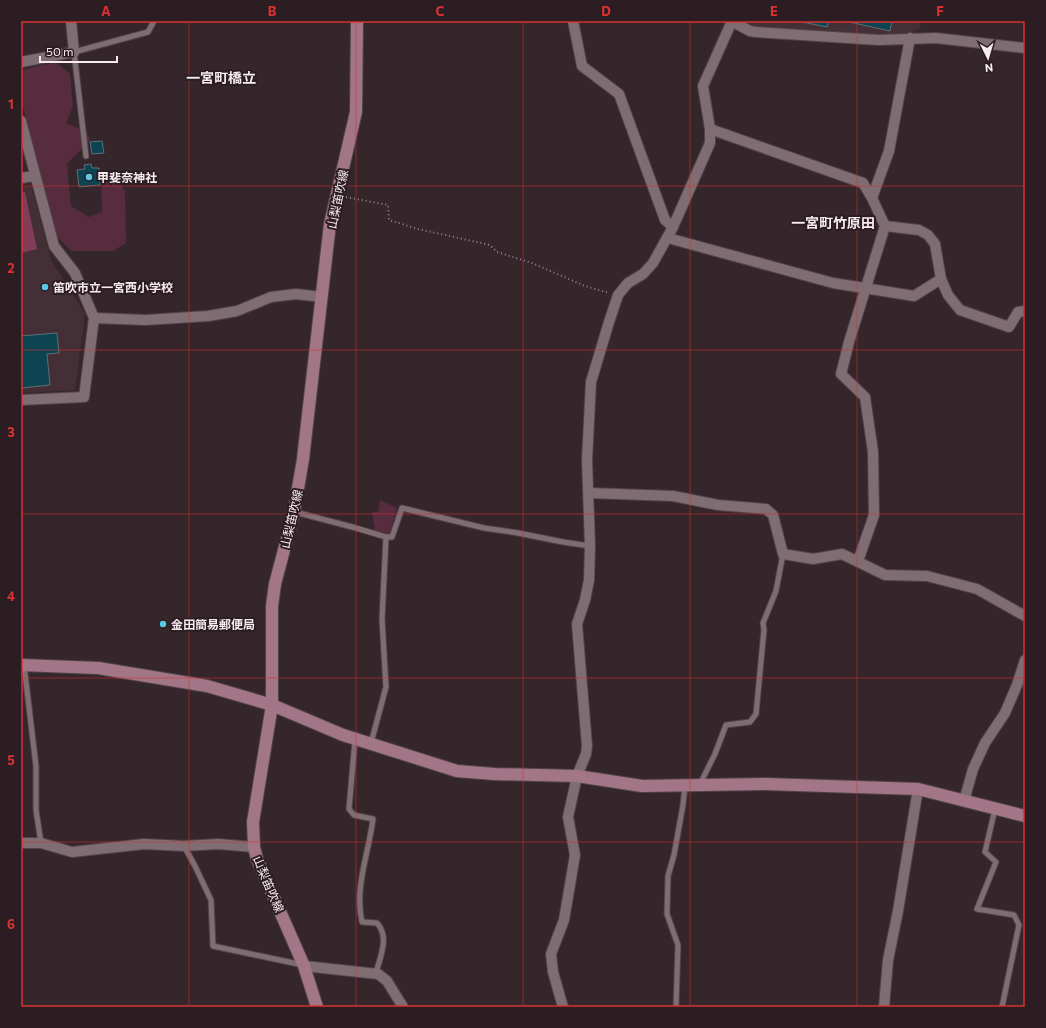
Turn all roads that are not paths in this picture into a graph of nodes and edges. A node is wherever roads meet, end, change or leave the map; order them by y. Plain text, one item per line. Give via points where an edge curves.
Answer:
1 (71, 21) edge
2 (154, 21) edge
3 (357, 21) edge
4 (573, 21) edge
5 (731, 21) edge
6 (910, 38) junction
7 (1025, 48) edge
8 (74, 52) junction
9 (21, 62) edge
10 (21, 121) edge
11 (710, 130) junction
12 (86, 156) dead end
13 (35, 176) junction
14 (21, 178) edge
15 (872, 198) junction
16 (885, 226) junction
17 (673, 227) junction
18 (668, 238) junction
19 (941, 279) junction
20 (867, 288) junction
21 (322, 297) junction
22 (1025, 311) edge
23 (94, 318) junction
24 (21, 400) edge
25 (589, 494) junction
26 (294, 512) junction
27 (386, 537) junction
28 (590, 546) junction
29 (783, 554) junction
30 (858, 561) junction
31 (1025, 616) edge
32 (1025, 660) edge
33 (23, 665) edge
34 (272, 705) junction
35 (355, 739) junction
36 (371, 743) junction
37 (577, 776) junction
38 (700, 784) junction
39 (685, 785) junction
40 (918, 789) junction
41 (964, 801) junction
42 (996, 808) junction
43 (1025, 816) edge
44 (21, 843) edge
45 (41, 843) junction
46 (184, 846) junction
47 (254, 847) junction
48 (304, 966) junction
49 (376, 973) junction
50 (317, 1007) edge
51 (403, 1007) edge
52 (563, 1007) edge
53 (676, 1007) edge
54 (884, 1007) edge
55 (1002, 1007) edge

1 - 8 street
2 - 8 lane via 148,32
3 - 21 street, 山梨笛吹線 via 356,112 330,224
4 - 17 street via 582,66 619,94 665,220
5 - 6 street via 756,32 866,40
5 - 11 street via 703,86
6 - 7 street via 936,38
6 - 15 street via 889,151
8 - 9 street
8 - 12 lane
10 - 13 street
11 - 15 street via 863,183
11 - 17 street via 710,143
13 - 14 street
13 - 23 street via 54,246 76,273
15 - 16 street
16 - 19 street via 919,230 928,235 935,244
16 - 20 street
17 - 18 street
18 - 20 street via 833,283
18 - 25 street via 653,263 643,274 628,283 618,295 608,322 591,382 587,460
19 - 20 street via 914,296
19 - 22 street via 948,295 960,310 1009,327 1018,312
20 - 30 street via 841,374 864,397 873,452 874,515
21 - 23 street via 296,294 271,297 237,311 208,316 146,320
21 - 26 street, 山梨笛吹線 via 304,451
23 - 24 street via 84,397
25 - 28 street
25 - 29 street via 673,496 718,505 766,509 773,515
26 - 27 lane
26 - 34 street, 山梨笛吹線 via 275,584 272,606
27 - 28 lane via 392,537 402,508 484,528
27 - 36 lane via 382,620 386,687
28 - 37 street via 589,580 577,624 587,746
29 - 30 street via 813,559 842,554
29 - 38 lane via 776,591 763,623 756,714 750,722 726,725
30 - 31 street via 885,575 927,576 977,589
32 - 41 street via 1005,713 985,743 973,769
33 - 34 street via 120,671 207,686
33 - 45 lane via 36,766 36,810
34 - 35 street
34 - 47 street, 山梨笛吹線 via 253,822
35 - 36 street
35 - 49 lane via 349,809 354,815 374,819 362,879 360,913 362,922 377,923 382,929 383,947
36 - 37 street via 457,771
37 - 39 street via 642,786
37 - 52 street via 568,817 574,855 564,920 551,954 553,972
38 - 39 street
38 - 40 street
39 - 53 lane via 674,855 668,876 667,914 678,945
40 - 41 street
40 - 54 street via 888,960
41 - 42 street
42 - 43 street
42 - 55 lane via 985,852 996,862 977,909 1014,915 1019,925
44 - 45 street
45 - 46 street via 72,852 144,844
46 - 47 street via 218,844
46 - 48 lane via 211,900 213,946
47 - 48 street, 山梨笛吹線
48 - 49 street
48 - 50 street, 山梨笛吹線
49 - 51 street via 387,981

